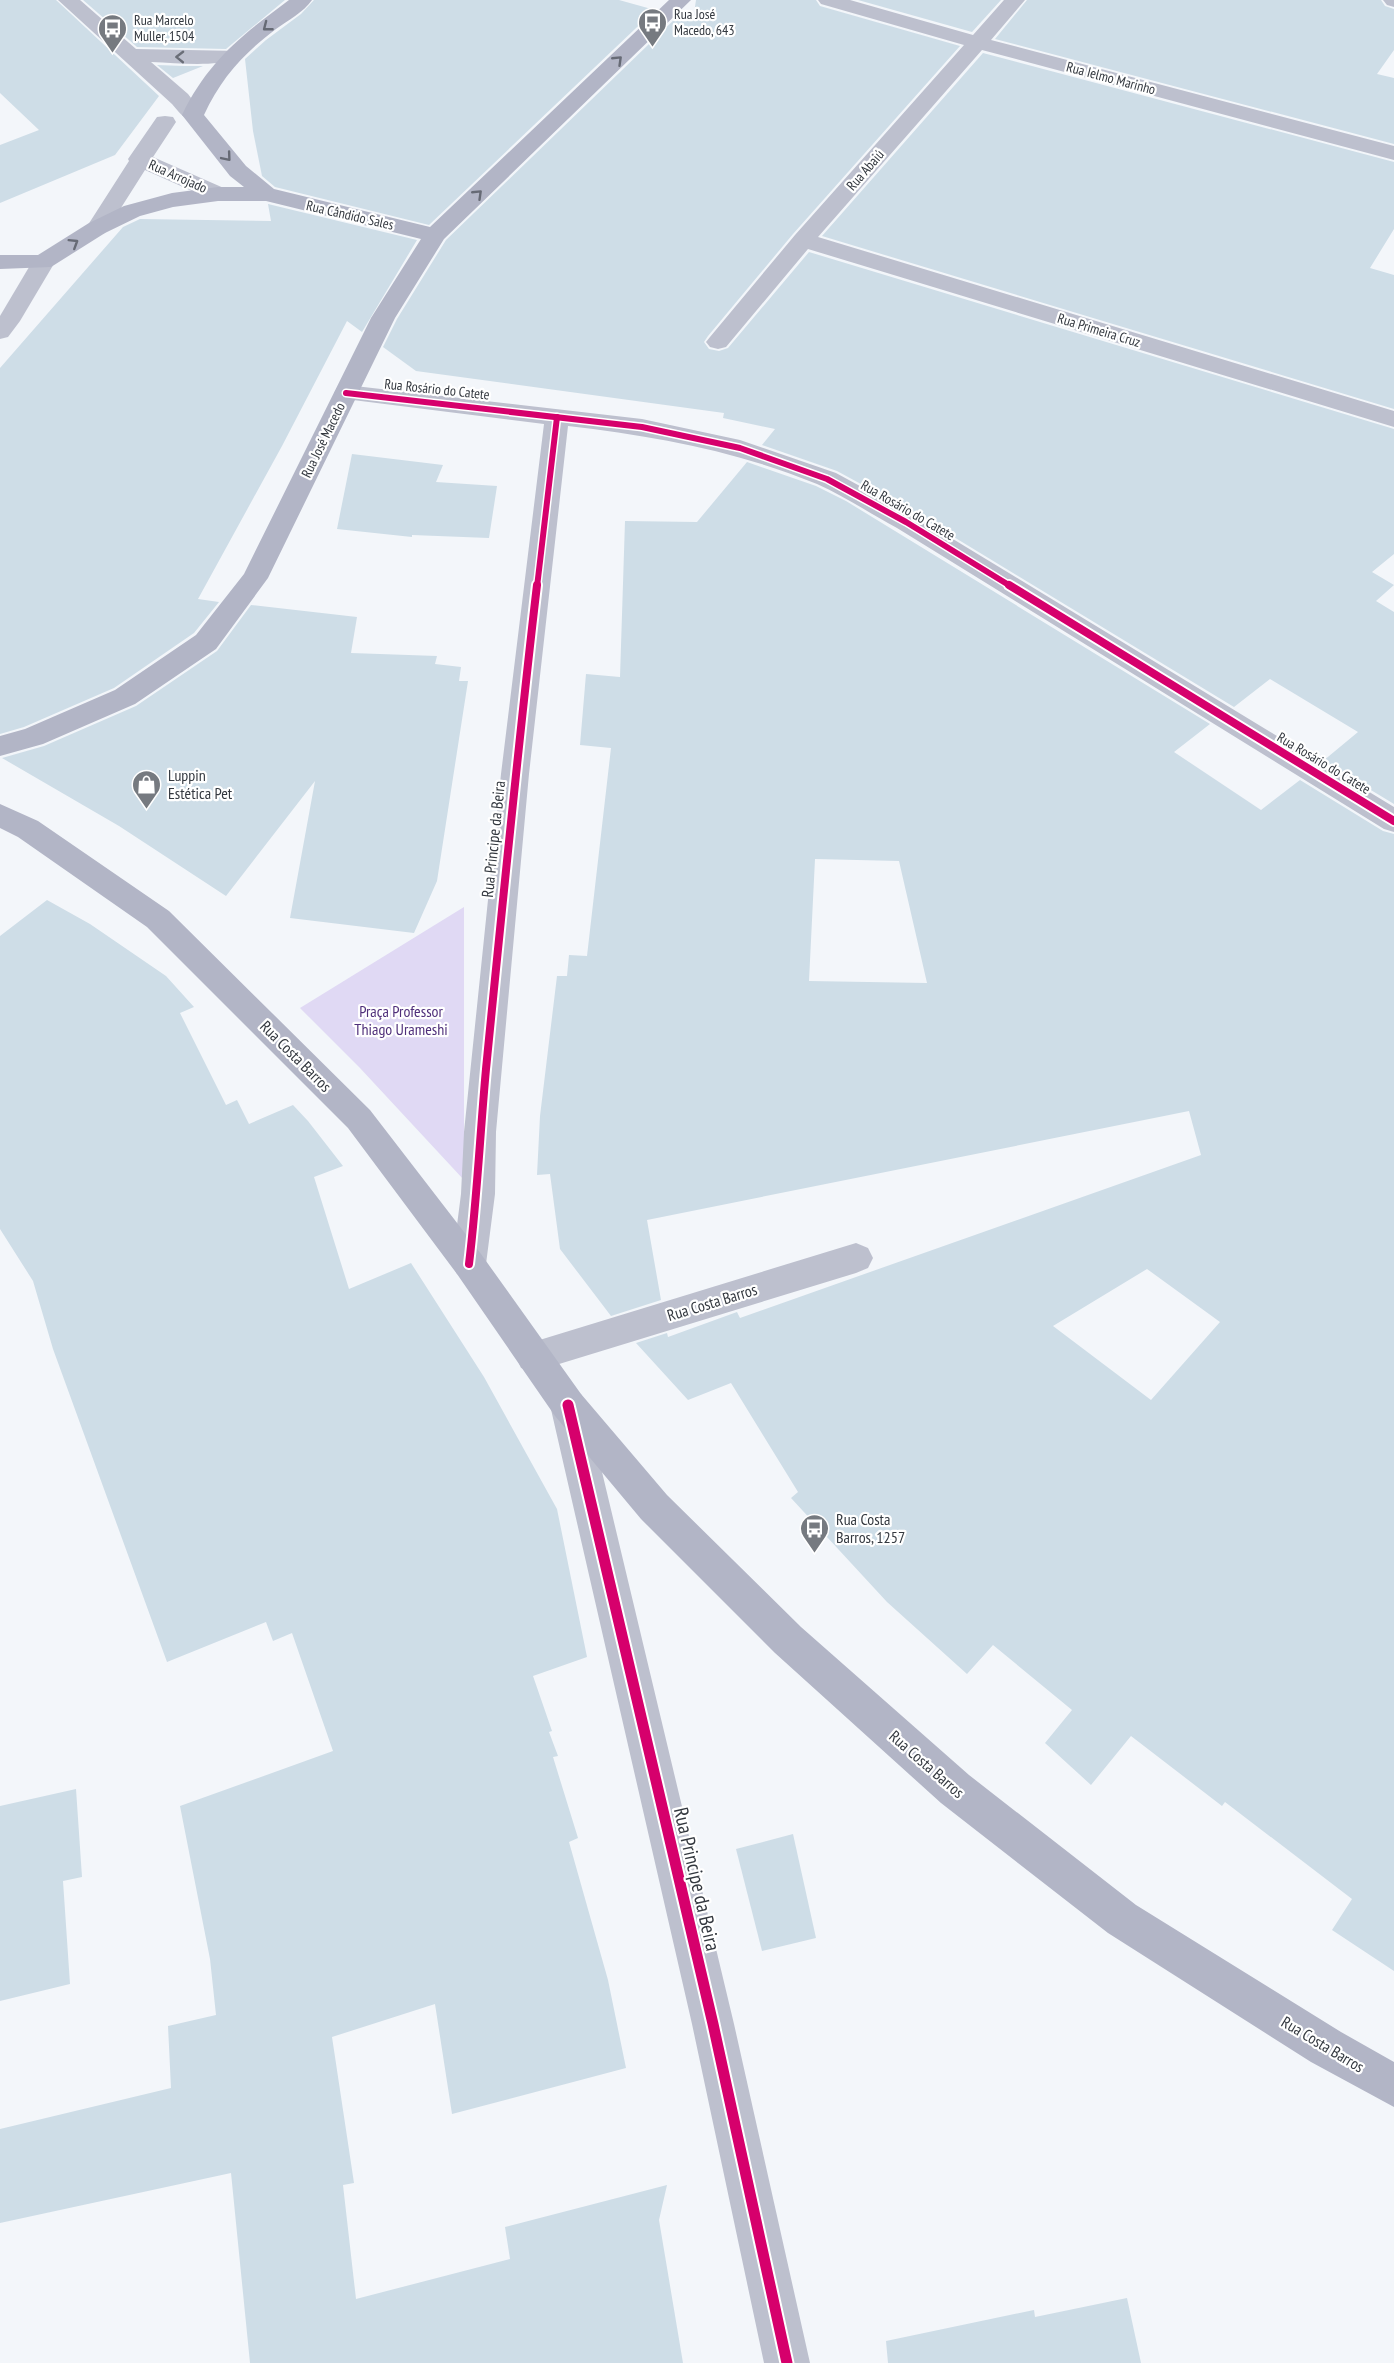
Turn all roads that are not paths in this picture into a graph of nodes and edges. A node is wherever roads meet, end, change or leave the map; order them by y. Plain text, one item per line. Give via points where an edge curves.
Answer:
1 (68, 0) edge
2 (302, 0) edge
3 (681, 0) edge
4 (828, 0) edge
5 (1015, 0) edge
6 (976, 42) junction
7 (129, 55) junction
8 (232, 55) junction
9 (193, 115) junction
10 (165, 122) dead end
11 (1394, 153) edge
12 (139, 159) junction
13 (218, 194) junction
14 (266, 194) junction
15 (97, 228) junction
16 (435, 235) junction
17 (803, 240) junction
18 (0, 262) edge
19 (43, 262) junction
20 (0, 332) edge
21 (718, 342) dead end
22 (346, 393) junction
23 (557, 417) junction
24 (1394, 419) edge
25 (0, 746) edge
26 (0, 815) edge
27 (1394, 821) edge
28 (856, 1258) dead end
29 (469, 1264) junction
30 (533, 1357) junction
31 (568, 1405) junction
32 (1394, 2086) edge
33 (787, 2363) edge

1 - 7 street
2 -> 8 main road
16 -> 3 main road, Rua José Macedo
4 - 6 street, Rua Ielmo Marinho
5 - 6 street, Rua Abaiú
6 - 11 street, Rua Ielmo Marinho
6 - 17 street, Rua Abaiú
8 -> 7 street
7 - 9 street
8 - 9 main road via 214,73
9 -> 14 main road via 238,171
10 - 12 street, Rua Arrojado
12 - 13 street, Rua Arrojado
12 - 15 street, Rua Arrojado
13 - 14 main road
13 - 15 main road via 172,200 132,211
14 - 16 main road, Rua Cândido Sales
19 -> 15 main road
16 - 22 main road, Rua José Macedo via 383,318
17 - 21 street, Rua Abaiú
17 - 24 street, Rua Primeira Cruz
18 - 19 main road
19 - 20 street
22 - 23 street, Rua Rosário do Catete
22 - 25 main road, Rua José Macedo via 255,578 206,642 124,697 33,737
23 - 27 street, Rua Rosário do Catete via 642,427 740,448 826,479 906,522
23 - 29 street, Rua Principe da Beira via 514,774
26 - 29 main road, Rua Costa Barros via 27,829 158,919 359,1119
28 - 30 street, Rua Costa Barros
29 - 30 main road, Rua Costa Barros
30 - 31 main road, Rua Costa Barros
31 - 32 main road, Rua Costa Barros via 654,1507 736,1590 955,1789 1122,1919
31 - 33 street, Rua Principe da Beira via 713,2024

